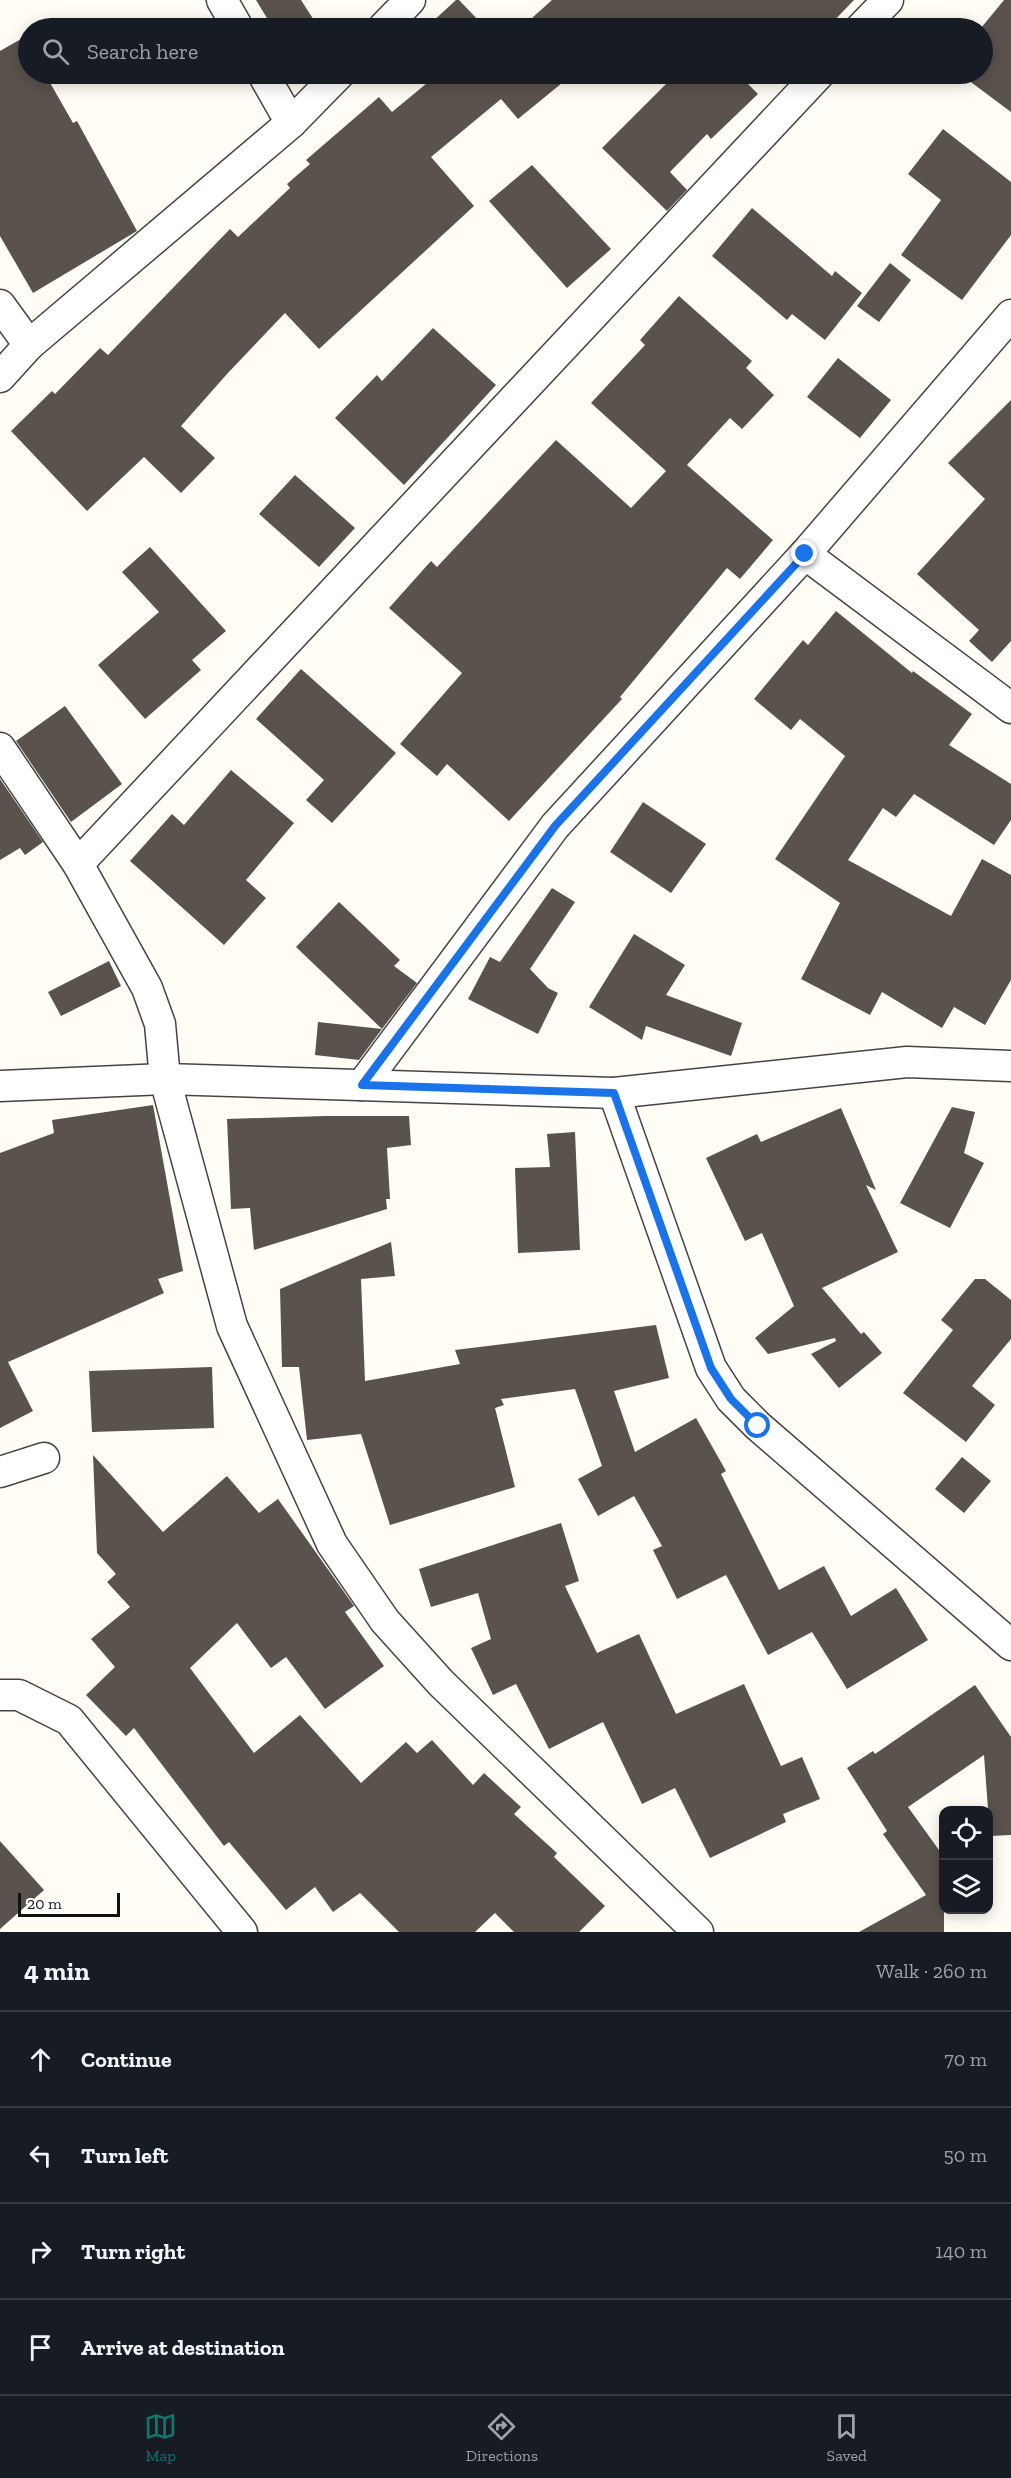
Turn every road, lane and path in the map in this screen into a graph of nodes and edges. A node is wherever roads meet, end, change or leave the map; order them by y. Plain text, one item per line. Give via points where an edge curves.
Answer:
1 (222, 0) edge
2 (410, 0) edge
3 (888, 0) edge
4 (232, 18) edge
5 (393, 18) edge
6 (871, 18) edge
7 (269, 84) edge
8 (329, 84) edge
9 (810, 84) edge
10 (291, 123) junction
11 (0, 304) edge
12 (1011, 315) edge
13 (29, 345) junction
14 (0, 377) edge
15 (805, 554) junction
16 (1011, 708) edge
17 (0, 748) edge
18 (78, 864) junction
19 (1006, 1057) edge
20 (165, 1079) junction
21 (362, 1085) junction
22 (0, 1086) edge
23 (614, 1093) junction
24 (44, 1458) dead end
25 (0, 1472) edge
26 (1011, 1645) edge
27 (0, 1695) edge
28 (242, 1932) edge
29 (698, 1932) edge

1 - 4 street
2 - 5 street
3 - 6 street
7 - 10 street
8 - 10 street
9 - 18 street
10 - 13 street
11 - 13 street
12 - 15 street
13 - 14 street
15 - 16 street
15 - 21 street via 555,826
17 - 18 street
18 - 20 street via 147,988 160,1024
19 - 23 street via 907,1062
20 - 21 street
20 - 22 street
20 - 29 street via 232,1326 332,1544 385,1621 441,1683
21 - 23 street
23 - 26 street via 711,1368 731,1399
24 - 25 street
27 - 28 street via 19,1695 69,1720

